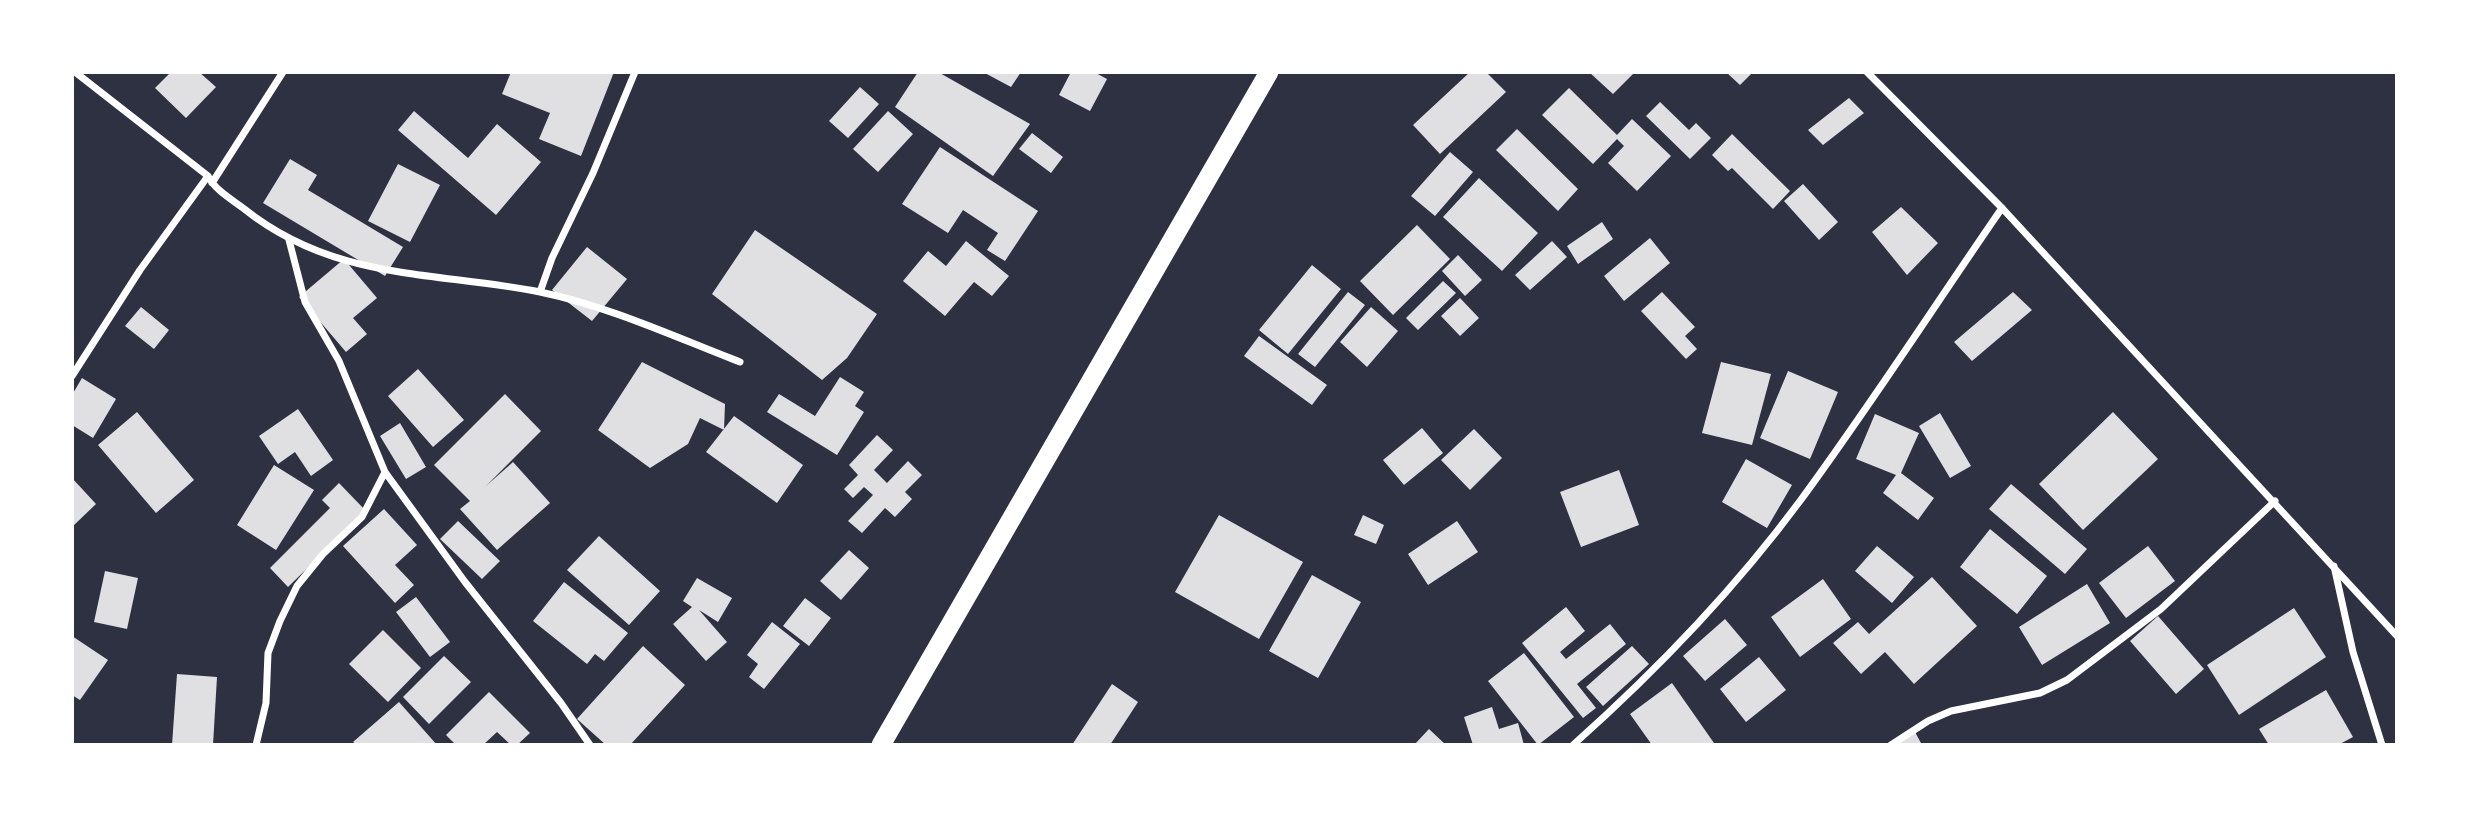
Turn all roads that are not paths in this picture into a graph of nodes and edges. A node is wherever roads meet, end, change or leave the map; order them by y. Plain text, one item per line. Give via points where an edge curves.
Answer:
1 (75, 72) edge
2 (283, 72) edge
3 (635, 72) edge
4 (1269, 72) edge
5 (1867, 72) edge
6 (210, 180) junction
7 (2002, 208) junction
8 (289, 240) junction
9 (540, 292) junction
10 (740, 362) dead end
11 (72, 376) edge
12 (385, 472) junction
13 (2275, 501) junction
14 (2333, 565) junction
15 (2397, 636) edge
16 (256, 745) edge
17 (590, 745) edge
18 (881, 745) edge
19 (1573, 745) edge
20 (1891, 745) edge
21 (2382, 745) edge

1 - 6 street
2 - 6 street
3 - 9 street
4 - 18 highway
5 - 7 street
6 - 8 street
6 - 11 street via 140,270
7 - 13 street
7 - 19 street via 1800,502 1644,682
8 - 9 street via 343,262
8 - 12 street via 305,302 339,361
9 - 10 street
12 - 16 street via 362,517 297,586 280,621 268,653 266,703
12 - 17 street
13 - 14 street
13 - 20 street via 2161,609 2067,680 2040,693 1951,711
14 - 15 street
14 - 21 street via 2353,652

